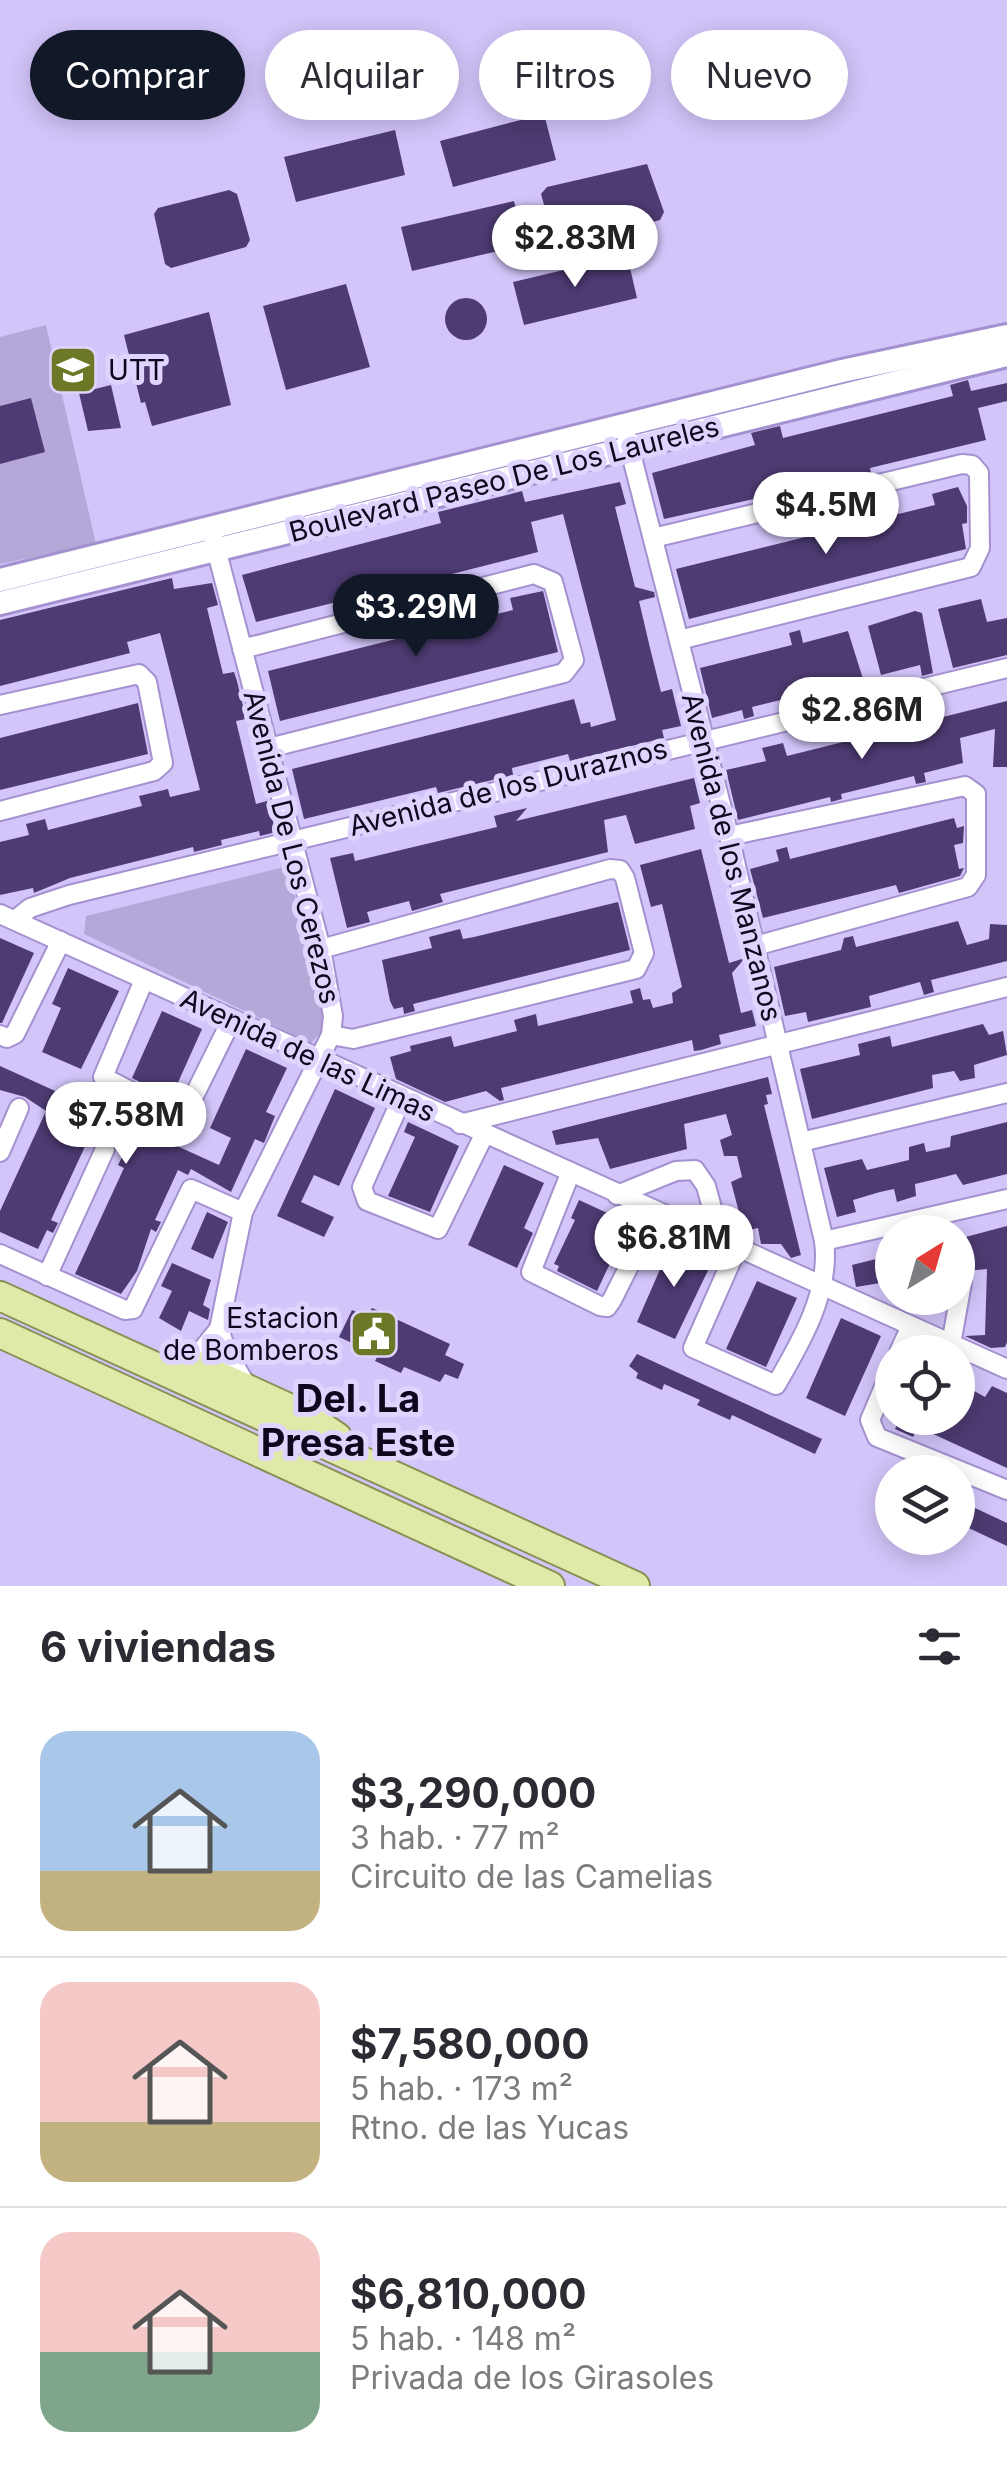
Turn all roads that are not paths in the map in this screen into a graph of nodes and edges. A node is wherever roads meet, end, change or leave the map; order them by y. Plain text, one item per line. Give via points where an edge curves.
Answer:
1 (1007, 336) edge
2 (1007, 355) edge
3 (627, 438) junction
4 (210, 527) junction
5 (653, 538) junction
6 (216, 551) junction
7 (0, 580) edge
8 (0, 602) edge
9 (679, 640) junction
10 (242, 649) junction
11 (1007, 668) edge
12 (0, 705) edge
13 (704, 738) junction
14 (269, 748) junction
15 (0, 811) edge
16 (729, 836) junction
17 (293, 842) junction
18 (7, 917) edge
19 (61, 941) junction
20 (755, 946) junction
21 (321, 949) junction
22 (144, 980) junction
23 (1007, 987) edge
24 (231, 1021) junction
25 (0, 1035) edge
26 (332, 1035) junction
27 (778, 1042) junction
28 (318, 1060) junction
29 (1007, 1093) edge
30 (402, 1098) junction
31 (19, 1108) dead end
32 (460, 1124) junction
33 (484, 1136) junction
34 (802, 1142) junction
35 (106, 1149) dead end
36 (0, 1152) edge
37 (570, 1174) junction
38 (617, 1195) junction
39 (1007, 1199) edge
40 (243, 1212) junction
41 (656, 1212) junction
42 (824, 1241) junction
43 (729, 1245) junction
44 (0, 1254) edge
45 (48, 1276) junction
46 (0, 1277) edge
47 (823, 1287) junction
48 (0, 1296) edge
49 (911, 1326) junction
50 (219, 1328) junction
51 (0, 1334) edge
52 (907, 1335) edge
53 (931, 1335) edge
54 (975, 1355) edge
55 (178, 1358) junction
56 (1007, 1369) edge
57 (249, 1389) junction
58 (875, 1408) edge
59 (875, 1434) edge
60 (875, 1435) edge
61 (363, 1463) junction
62 (1007, 1490) edge
63 (550, 1586) edge
64 (635, 1586) edge

1 - 3 street, Boulevard Paseo De Los Laureles via 842,371
2 - 3 street, Boulevard Paseo De Los Laureles
3 - 4 street, Boulevard Paseo De Los Laureles
3 - 5 street, Avenida de los Manzanos
3 - 6 street, Boulevard Paseo De Los Laureles
4 - 6 street, Avenida De Los Cerezos
4 - 7 street, Boulevard Paseo De Los Laureles
5 - 9 street, Avenida de los Manzanos
5 - 9 street via 962,464 979,474 980,548 971,566
6 - 8 street, Boulevard Paseo De Los Laureles
6 - 10 street, Avenida De Los Cerezos
9 - 13 street, Avenida de los Manzanos
10 - 14 street, Avenida De Los Cerezos
10 - 14 street via 534,574 552,582 574,660 570,668
11 - 13 street, Avenida de los Duraznos
12 - 15 street via 138,674 147,682 163,763 154,771
13 - 16 street, Avenida de los Manzanos
13 - 17 street, Avenida de los Duraznos
14 - 17 street, Avenida De Los Cerezos
16 - 20 street, Avenida de los Manzanos
16 - 20 street via 964,786 976,794 976,875 968,887
17 - 18 street, Avenida de los Duraznos via 70,895
17 - 21 street, Avenida De Los Cerezos
18 - 19 street, Avenida de las Limas
19 - 22 street, Avenida de las Limas
19 - 25 street via 15,1034
20 - 27 street, Avenida de los Manzanos
21 - 26 street, Avenida De Los Cerezos
21 - 26 street via 610,869 626,878 644,953 636,969 353,1040
22 - 24 street, Avenida de las Limas
22 - 24 street via 103,1077 175,1114 187,1110
23 - 27 street
24 - 28 street, Avenida de las Limas
26 - 28 street, Avenida De Los Cerezos
27 - 32 street
27 - 34 street, Avenida de los Manzanos
28 - 30 street, Avenida de las Limas
28 - 40 street, Avenida De Los Cerezos
29 - 34 street
30 - 32 street, Avenida de las Limas
30 - 33 street via 362,1187 367,1201 438,1230
31 - 36 street
32 - 33 street, Avenida de las Limas
33 - 37 street, Avenida de las Limas
34 - 42 street, Avenida de los Manzanos
35 - 45 street
37 - 38 street, Avenida de las Limas
37 - 41 street via 531,1272 600,1306 612,1300
38 - 41 street, Avenida de las Limas
38 - 43 street via 694,1170
39 - 42 street
40 - 45 street via 191,1188 133,1310
40 - 50 street, Avenida De Los Cerezos
41 - 43 street, Avenida de las Limas
42 - 47 street, Avenida de los Manzanos
43 - 47 street, Avenida de las Limas
43 - 47 street via 696,1341 698,1354 776,1385
44 - 45 street
46 - 55 main road
47 - 49 street, Avenida de las Limas
48 - 61 main road
49 - 52 street
49 - 53 street, Avenida de las Limas
50 - 55 street via 202,1350
50 - 57 street
51 - 63 main road
54 - 56 street, Avenida de las Limas
55 - 57 main road
57 - 61 main road via 323,1425
58 - 59 street
60 - 62 street
61 - 64 main road

